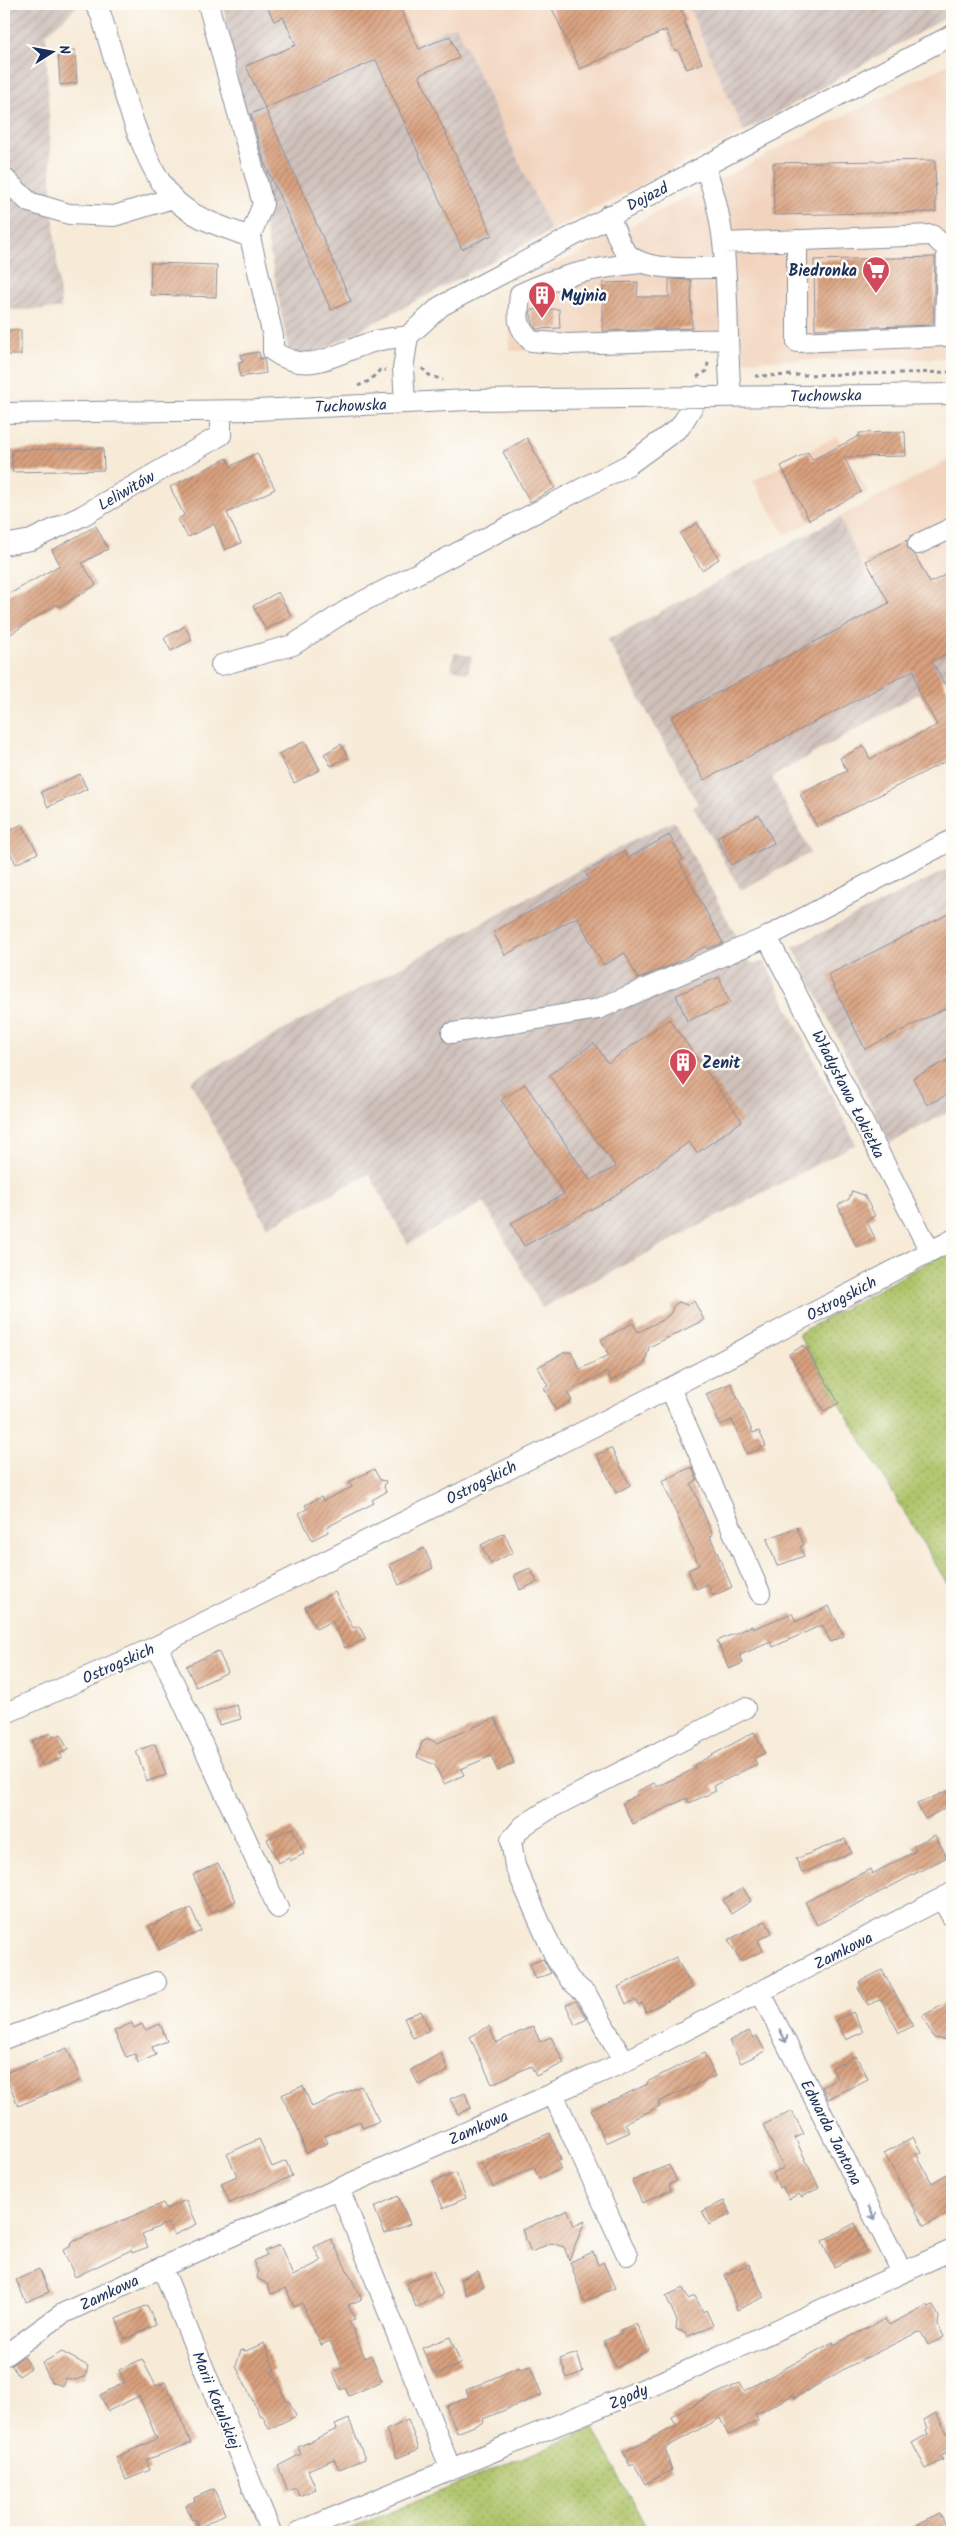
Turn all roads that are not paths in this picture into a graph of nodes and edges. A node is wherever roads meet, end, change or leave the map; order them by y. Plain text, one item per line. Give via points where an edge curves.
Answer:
1 (95, 4) edge
2 (208, 4) edge
3 (952, 35) edge
4 (704, 166) junction
5 (4, 178) edge
6 (173, 198) junction
7 (609, 216) junction
8 (250, 237) junction
9 (797, 240) junction
10 (723, 243) junction
11 (641, 263) junction
12 (724, 268) junction
13 (408, 336) junction
14 (728, 339) junction
15 (952, 394) edge
16 (699, 396) junction
17 (731, 396) junction
18 (405, 403) junction
19 (221, 411) junction
20 (4, 413) edge
21 (952, 528) edge
22 (918, 544) dead end
23 (4, 545) edge
24 (221, 665) dead end
25 (952, 840) edge
26 (767, 937) junction
27 (452, 1033) dead end
28 (952, 1240) edge
29 (930, 1251) junction
30 (670, 1388) junction
31 (760, 1593) dead end
32 (156, 1646) junction
33 (745, 1708) dead end
34 (4, 1714) edge
35 (947, 1896) edge
36 (278, 1908) dead end
37 (952, 1917) edge
38 (156, 1982) dead end
39 (761, 1992) junction
40 (4, 2039) edge
41 (624, 2062) junction
42 (554, 2094) junction
43 (339, 2188) junction
44 (952, 2250) edge
45 (627, 2255) dead end
46 (162, 2267) junction
47 (902, 2272) junction
48 (4, 2356) edge
49 (451, 2470) junction
50 (271, 2532) edge
51 (299, 2532) edge

1 - 6 street via 146,156
2 - 8 street via 262,204
3 - 4 street, Dojazd
4 - 7 street, Dojazd
4 - 10 street via 713,186
5 - 6 street via 29,202 69,214 114,216
6 - 8 street via 198,217
7 - 11 street via 625,251
7 - 13 street, Dojazd via 441,306
8 - 13 street via 273,336 273,351 288,361 303,364 338,356 376,341
9 - 9 street via 932,235 947,249 945,336 797,342
9 - 10 street
10 - 12 street
11 - 12 street
11 - 14 street via 591,268 540,284 520,294 520,331 531,341 568,344
12 - 14 street
13 - 18 street via 403,369
14 - 17 street
15 - 17 street, Tuchowska
16 - 17 street, Tuchowska
16 - 18 street, Tuchowska
16 - 24 street via 680,428 628,465 352,607 293,645
18 - 19 street, Tuchowska
19 - 20 street, Tuchowska
19 - 23 street, Leliwitów via 221,435 82,516 32,540
21 - 22 street
25 - 26 street
26 - 27 street via 598,1009
26 - 29 street, Władysława Łokietka
28 - 29 street, Ostrogskich
29 - 30 street, Ostrogskich
30 - 31 street
30 - 32 street, Ostrogskich
32 - 34 street, Ostrogskich
32 - 36 street
33 - 41 street via 552,1808 523,1826 511,1840 515,1866 556,1959 570,1980 587,1995
35 - 37 street
35 - 39 street, Zamkowa
38 - 40 street
39 - 41 street, Zamkowa
39 -> 47 street, Edwarda Jantona
41 - 42 street, Zamkowa
42 - 43 street, Zamkowa
42 - 45 street
43 - 46 street, Zamkowa
43 - 49 street
44 - 47 street, Zgody
46 - 48 street, Zamkowa via 62,2314
46 - 50 street, Marii Kotulskiej
47 - 49 street, Zgody via 680,2374
49 - 51 street, Zgody

